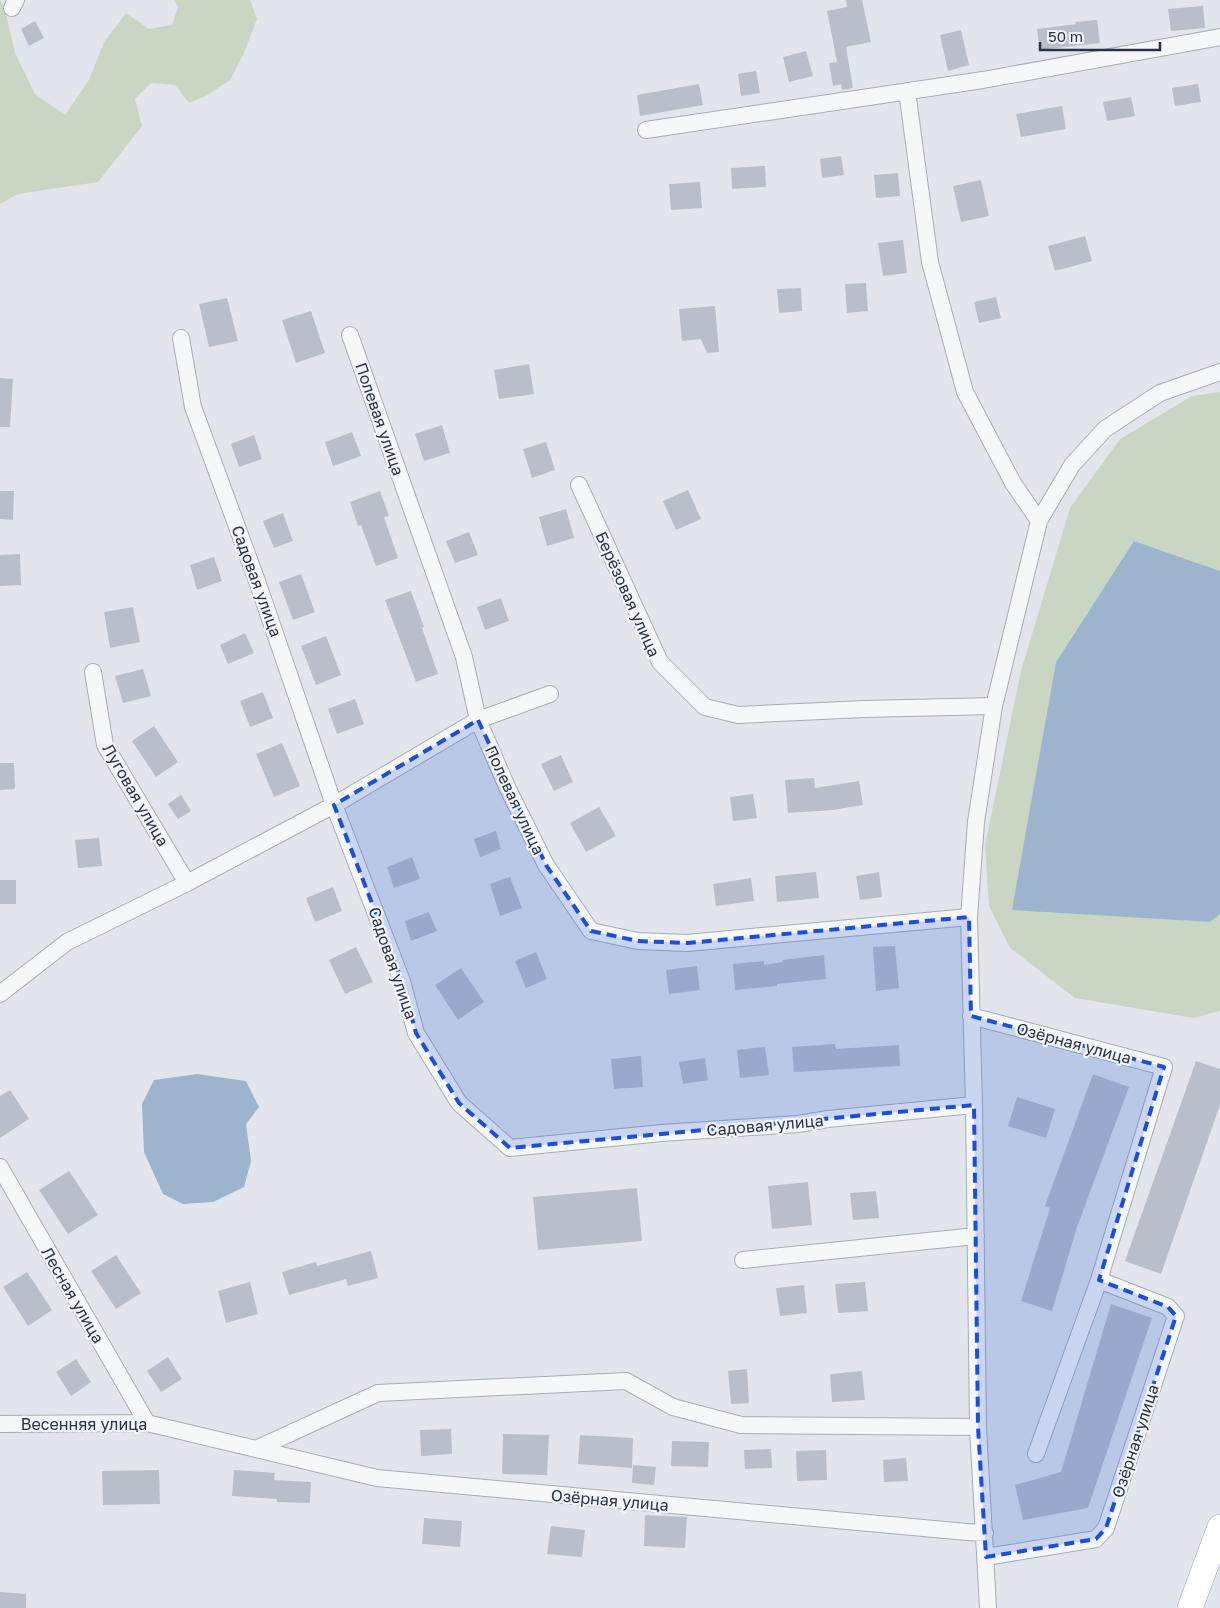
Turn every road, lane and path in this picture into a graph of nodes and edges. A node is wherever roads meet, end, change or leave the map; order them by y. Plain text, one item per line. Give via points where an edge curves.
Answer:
1 (1220, 36) edge
2 (907, 91) junction
3 (646, 130) dead end
4 (350, 335) dead end
5 (181, 338) dead end
6 (1220, 372) edge
7 (579, 485) dead end
8 (1039, 521) junction
9 (93, 672) dead end
10 (550, 694) dead end
11 (994, 706) junction
12 (478, 720) junction
13 (334, 805) junction
14 (187, 883) junction
15 (968, 917) junction
16 (0, 994) edge
17 (971, 1016) junction
18 (974, 1105) junction
19 (0, 1167) edge
20 (976, 1236) junction
21 (743, 1260) dead end
22 (1099, 1280) junction
23 (147, 1423) junction
24 (0, 1424) edge
25 (978, 1427) junction
26 (256, 1449) junction
27 (1036, 1454) dead end
28 (1220, 1527) edge
29 (985, 1533) junction
30 (986, 1557) junction
31 (988, 1608) edge
32 (1190, 1608) edge

1 - 2 street
2 - 3 street
2 - 8 street via 930,262 965,392 1013,483
4 - 12 street, Полевая улица via 464,657
5 - 13 street, Садовая улица via 193,407
6 - 8 street via 1160,393 1105,429 1072,465
7 - 11 street, Берёзовая улица via 660,662 705,707 738,715
8 - 11 street
9 - 14 street, Луговая улица via 104,745
10 - 12 street
11 - 15 street via 976,822
12 - 13 street
12 - 15 street, Полевая улица via 546,865 591,931 638,941 687,944
13 - 14 street
13 - 18 street, Садовая улица via 402,981 416,1033 459,1102 510,1148 798,1124
14 - 16 street via 67,942
15 - 17 street
17 - 18 street
17 - 22 street, Озёрная улица via 1164,1067
18 - 20 street
19 - 23 street, Лесная улица
20 - 21 street
20 - 25 street
22 - 27 street, Озёрная улица
22 - 30 street, Озёрная улица via 1168,1307 1176,1316 1106,1528 1096,1539
23 - 24 street, Весенняя улица
23 - 26 street, Весенняя улица
25 - 26 street via 741,1426 673,1407 626,1381 378,1393
25 - 29 street
26 - 29 street, Озёрная улица via 377,1478
28 - 32 main road
29 - 30 street
30 - 31 street

